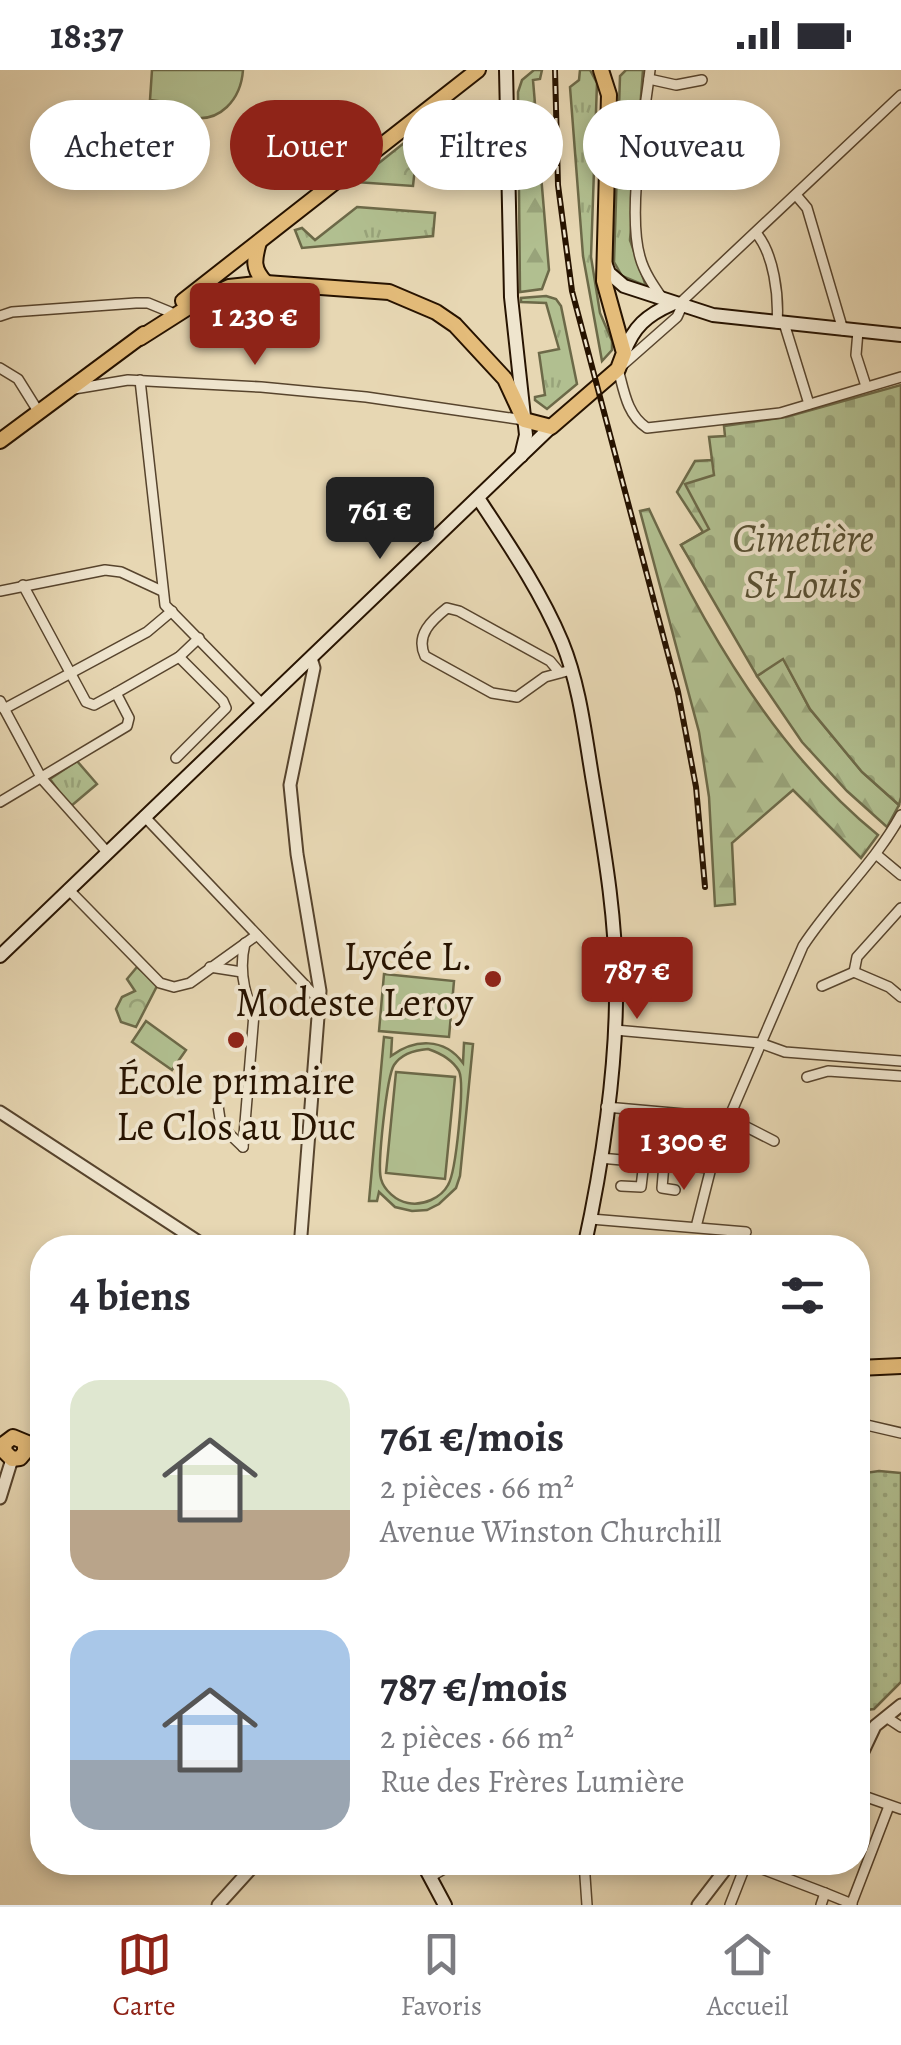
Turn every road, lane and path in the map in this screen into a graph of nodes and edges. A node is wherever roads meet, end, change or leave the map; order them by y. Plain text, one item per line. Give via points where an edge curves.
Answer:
1 (478, 70) edge
2 (506, 70) edge
3 (601, 70) edge
4 (612, 70) edge
5 (649, 75) edge
6 (702, 80) dead end
7 (609, 95) junction
8 (901, 95) edge
9 (796, 195) junction
10 (756, 233) junction
11 (259, 242) junction
12 (604, 257) junction
13 (266, 283) junction
14 (696, 290) junction
15 (674, 304) junction
16 (170, 312) junction
17 (702, 312) junction
18 (0, 316) edge
19 (780, 323) junction
20 (843, 330) junction
21 (858, 331) junction
22 (901, 335) edge
23 (140, 338) junction
24 (624, 354) junction
25 (0, 368) edge
26 (618, 369) junction
27 (901, 376) edge
28 (140, 380) junction
29 (866, 386) junction
30 (67, 391) junction
31 (809, 404) junction
32 (38, 411) junction
33 (524, 420) junction
34 (551, 427) junction
35 (4, 435) edge
36 (521, 456) junction
37 (478, 498) junction
38 (23, 585) junction
39 (0, 591) edge
40 (162, 591) junction
41 (172, 611) junction
42 (199, 638) junction
43 (180, 657) junction
44 (311, 658) junction
45 (298, 670) junction
46 (565, 671) junction
47 (70, 673) junction
48 (310, 688) junction
49 (116, 693) junction
50 (262, 704) junction
51 (2, 705) edge
52 (176, 758) dead end
53 (42, 779) junction
54 (0, 802) edge
55 (901, 815) edge
56 (144, 816) junction
57 (107, 852) junction
58 (877, 854) junction
59 (901, 876) edge
60 (68, 889) junction
61 (901, 908) edge
62 (257, 935) junction
63 (245, 943) junction
64 (0, 956) edge
65 (210, 967) junction
66 (242, 972) junction
67 (854, 972) junction
68 (822, 986) dead end
69 (901, 997) edge
70 (320, 1001) junction
71 (615, 1030) junction
72 (760, 1043) junction
73 (901, 1061) edge
74 (901, 1076) edge
75 (807, 1077) dead end
76 (218, 1106) dead end
77 (606, 1107) junction
78 (0, 1112) edge
79 (729, 1118) junction
80 (774, 1141) dead end
81 (600, 1158) junction
82 (644, 1162) junction
83 (664, 1164) junction
84 (710, 1168) junction
85 (621, 1186) dead end
86 (675, 1190) dead end
87 (590, 1218) junction
88 (696, 1227) junction
89 (746, 1232) dead end
90 (188, 1235) edge
91 (301, 1235) edge
92 (587, 1235) edge
93 (901, 1366) edge
94 (870, 1367) edge
95 (870, 1426) edge
96 (901, 1433) edge
97 (2, 1442) edge
98 (26, 1444) junction
99 (30, 1445) edge
100 (12, 1459) junction
101 (0, 1498) edge
102 (901, 1705) edge
103 (886, 1717) junction
104 (901, 1727) edge
105 (870, 1733) edge
106 (870, 1799) edge
107 (889, 1806) junction
108 (901, 1809) edge
109 (870, 1856) edge
110 (245, 1875) edge
111 (433, 1875) edge
112 (585, 1875) edge
113 (721, 1875) edge
114 (741, 1875) edge
115 (777, 1875) edge
116 (863, 1875) edge
117 (430, 1877) joint
118 (825, 1893) junction
119 (852, 1904) edge
120 (218, 1905) edge
121 (445, 1905) edge
122 (587, 1905) edge
123 (698, 1905) edge
124 (730, 1905) edge
125 (820, 1905) edge

1 - 11 main road
2 - 33 main road via 510,288
3 - 7 main road
4 - 7 main road
5 - 6 street via 676,85
5 - 15 street via 637,239 644,269
7 - 12 main road
8 - 9 street
9 - 10 street
9 - 20 street via 807,208
10 - 14 street
10 - 19 street
11 - 13 main road via 254,261
11 - 16 main road
12 - 15 main road via 617,282
12 - 24 main road
13 - 23 main road via 209,295
13 - 33 main road via 389,292 436,312 505,379
14 - 15 street
14 - 17 street
15 - 17 main road
15 - 24 main road via 638,325
15 - 26 street via 677,317
16 - 18 street via 136,303
16 - 23 main road
17 - 19 main road
19 - 20 main road
19 - 31 street
20 - 21 main road
21 - 22 main road
21 - 29 street via 856,356
23 - 30 main road
24 - 26 main road
25 - 32 street via 18,380
26 - 31 street via 636,422 646,428
26 - 34 main road
27 - 29 street
28 - 30 street
28 - 33 street via 323,392
28 - 40 street
29 - 31 street
30 - 32 main road
32 - 35 main road
33 - 34 main road
33 - 36 main road
34 - 36 main road
36 - 37 main road
37 - 44 main road
37 - 46 main road via 544,602
38 - 39 street
38 - 40 street via 105,570
38 - 47 street
40 - 41 street
41 - 42 street
41 - 47 street
42 - 43 street
42 - 50 street
43 - 49 street
43 - 52 street via 226,708
44 - 45 main road
44 - 48 street
45 - 48 street
45 - 50 main road
46 - 46 street via 517,697 492,693 425,656 420,643 448,608 459,610
46 - 71 main road via 586,741 612,910
47 - 49 street via 86,702 94,705
47 - 51 street
48 - 70 street via 290,785
49 - 53 street via 127,726
50 - 56 main road
51 - 53 street
53 - 54 street
53 - 57 street
55 - 58 street
56 - 57 main road
56 - 62 street
57 - 60 main road
58 - 59 street
58 - 72 street via 803,946
60 - 64 main road
60 - 65 street via 160,983 190,984
61 - 67 street via 857,957
62 - 63 street
62 - 70 street
63 - 65 street
63 - 66 street
65 - 66 street
66 - 76 street via 254,1014 244,1148 221,1126
67 - 68 street
67 - 69 street
70 - 91 street
71 - 72 street
71 - 77 main road
72 - 73 street via 785,1052
72 - 79 street
74 - 75 street
77 - 79 street
77 - 81 main road
78 - 90 street
79 - 80 street
79 - 84 street
81 - 82 street
81 - 87 main road
82 - 83 street
82 - 85 street via 641,1187
83 - 84 street
83 - 86 street via 662,1188
84 - 88 street
87 - 88 street
87 - 92 main road
88 - 89 street
93 - 94 main road
95 - 96 street
97 - 98 main road via 13,1437
97 - 100 main road
98 - 99 main road
98 - 100 main road via 23,1456
100 - 101 street
102 - 103 street
103 - 104 street
103 - 105 street
106 - 107 street
107 - 108 street
107 - 109 street
110 - 120 street
111 - 117 street
112 - 122 street
113 - 123 street
114 - 124 street
115 - 118 street
116 - 119 street
117 - 121 main road
118 - 119 street
118 - 125 street

